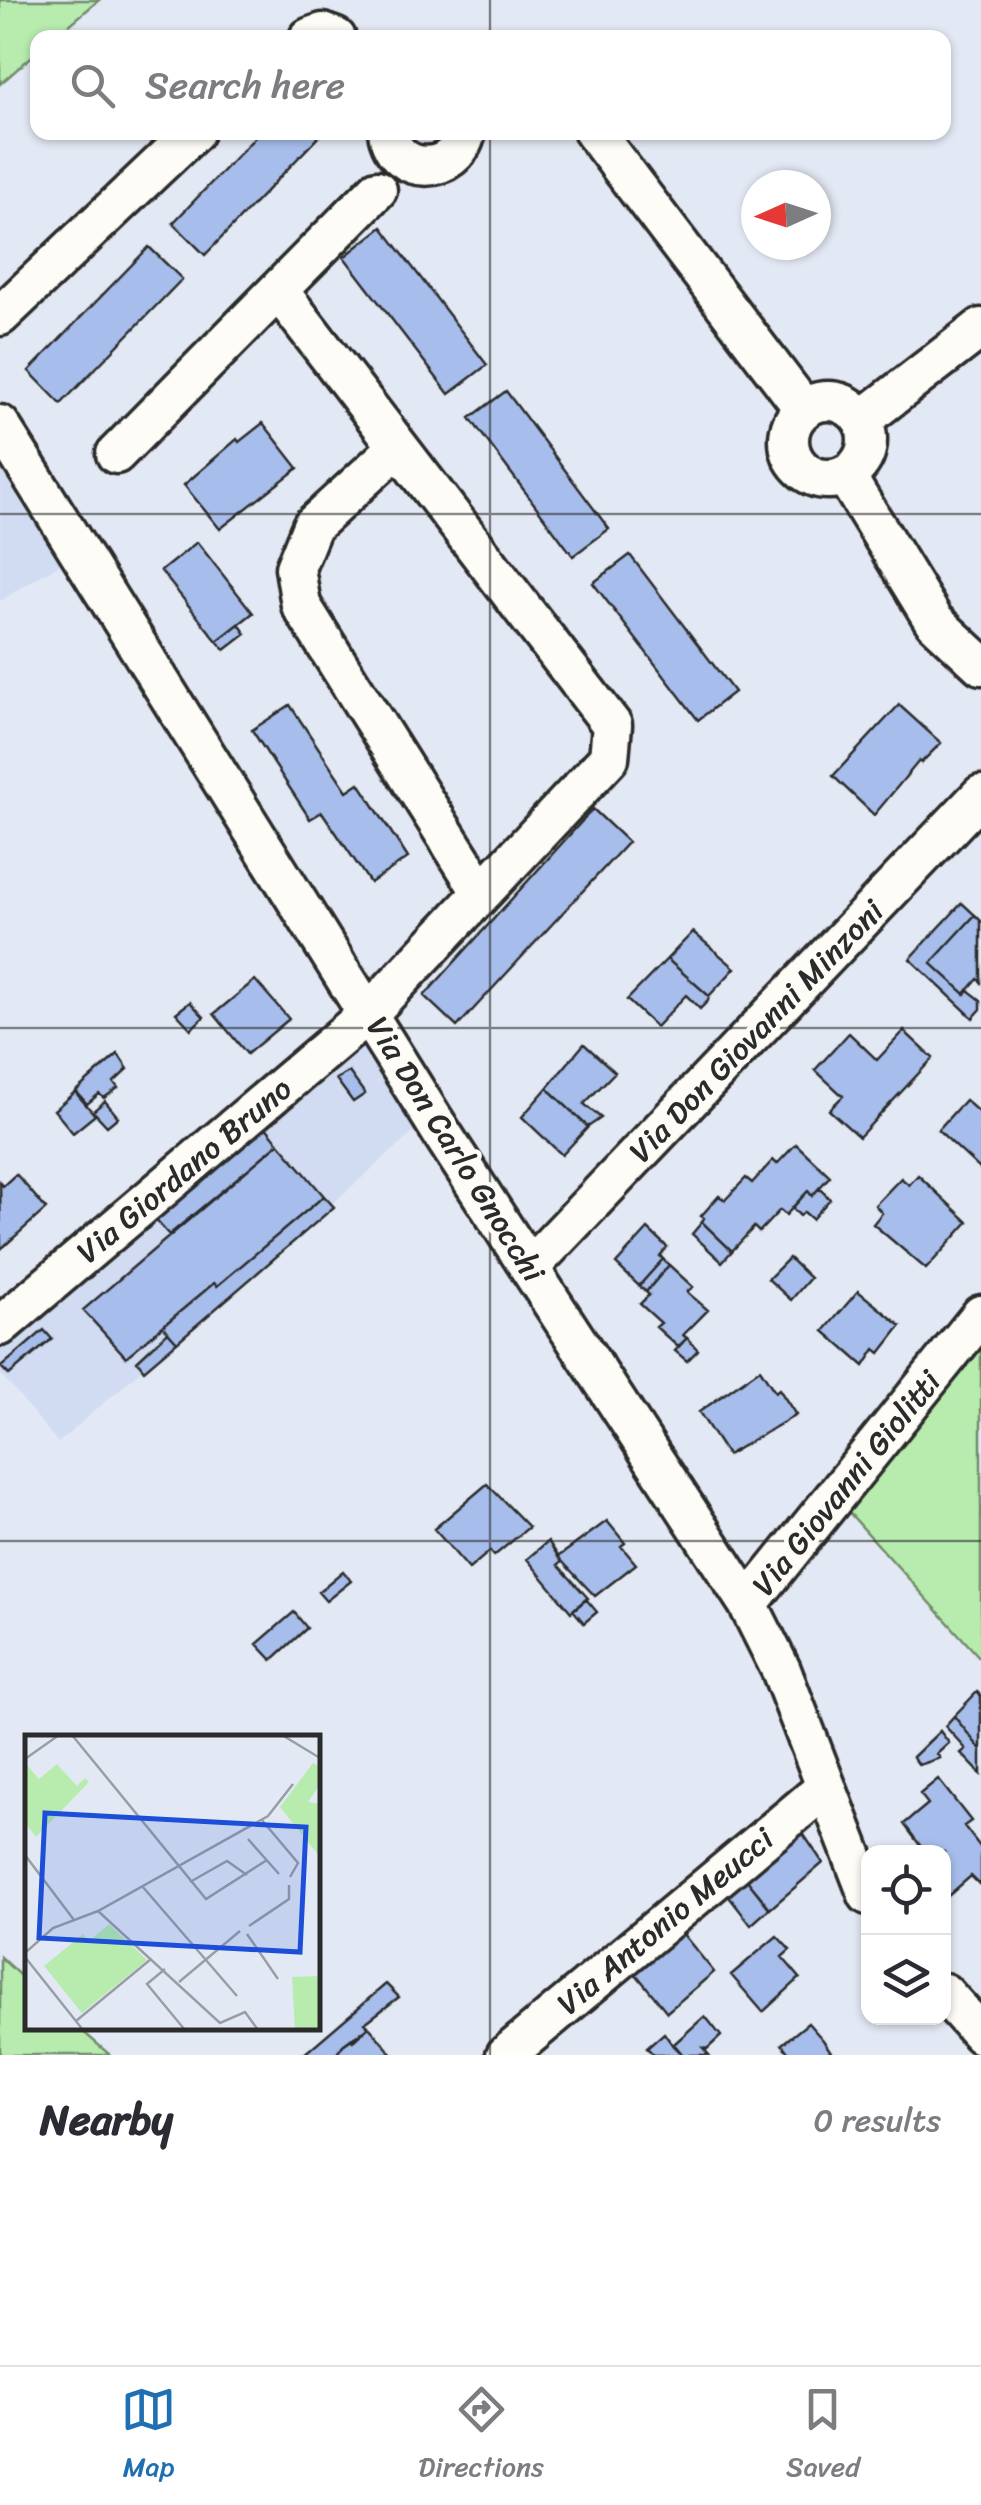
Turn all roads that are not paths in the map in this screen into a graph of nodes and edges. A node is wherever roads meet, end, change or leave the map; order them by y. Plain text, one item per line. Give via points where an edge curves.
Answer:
1 (186, 140) edge
2 (391, 140) edge
3 (464, 140) edge
4 (600, 140) edge
5 (377, 190) dead end
6 (278, 290) junction
7 (0, 316) edge
8 (981, 328) edge
9 (804, 409) junction
10 (862, 420) junction
11 (0, 425) edge
12 (398, 447) junction
13 (116, 454) dead end
14 (845, 475) junction
15 (981, 665) edge
16 (981, 795) edge
17 (482, 893) junction
18 (369, 1013) junction
19 (530, 1267) junction
20 (981, 1315) edge
21 (0, 1326) edge
22 (748, 1604) junction
23 (824, 1788) junction
24 (861, 1878) edge
25 (951, 2001) edge
26 (981, 2034) edge
27 (506, 2055) edge

1 - 7 street
2 - 3 street via 404,160 428,168 452,158
4 - 9 street
5 - 6 street
6 - 12 street, Via Giordano Bruno
6 - 13 street
8 - 10 street
9 - 10 street via 828,400
9 - 14 street via 790,430 798,466 820,478
10 - 14 street via 867,444
11 - 18 street, Via Don Carlo Gnocchi
12 - 17 street via 312,526 295,568 301,605
12 - 17 street, Via Giordano Bruno via 612,725 609,758
14 - 15 street via 934,621
16 - 19 street, Via Don Giovanni Minzoni
17 - 18 street, Via Giordano Bruno
18 - 19 street, Via Don Carlo Gnocchi
18 - 21 street, Via Giordano Bruno
19 - 22 street, Via Don Carlo Gnocchi
20 - 22 street, Via Giovanni Giolitti
22 - 23 street, Via Don Carlo Gnocchi via 781,1670
23 - 24 street, Via Don Carlo Gnocchi
23 - 27 street, Via Antonio Meucci
25 - 26 street

